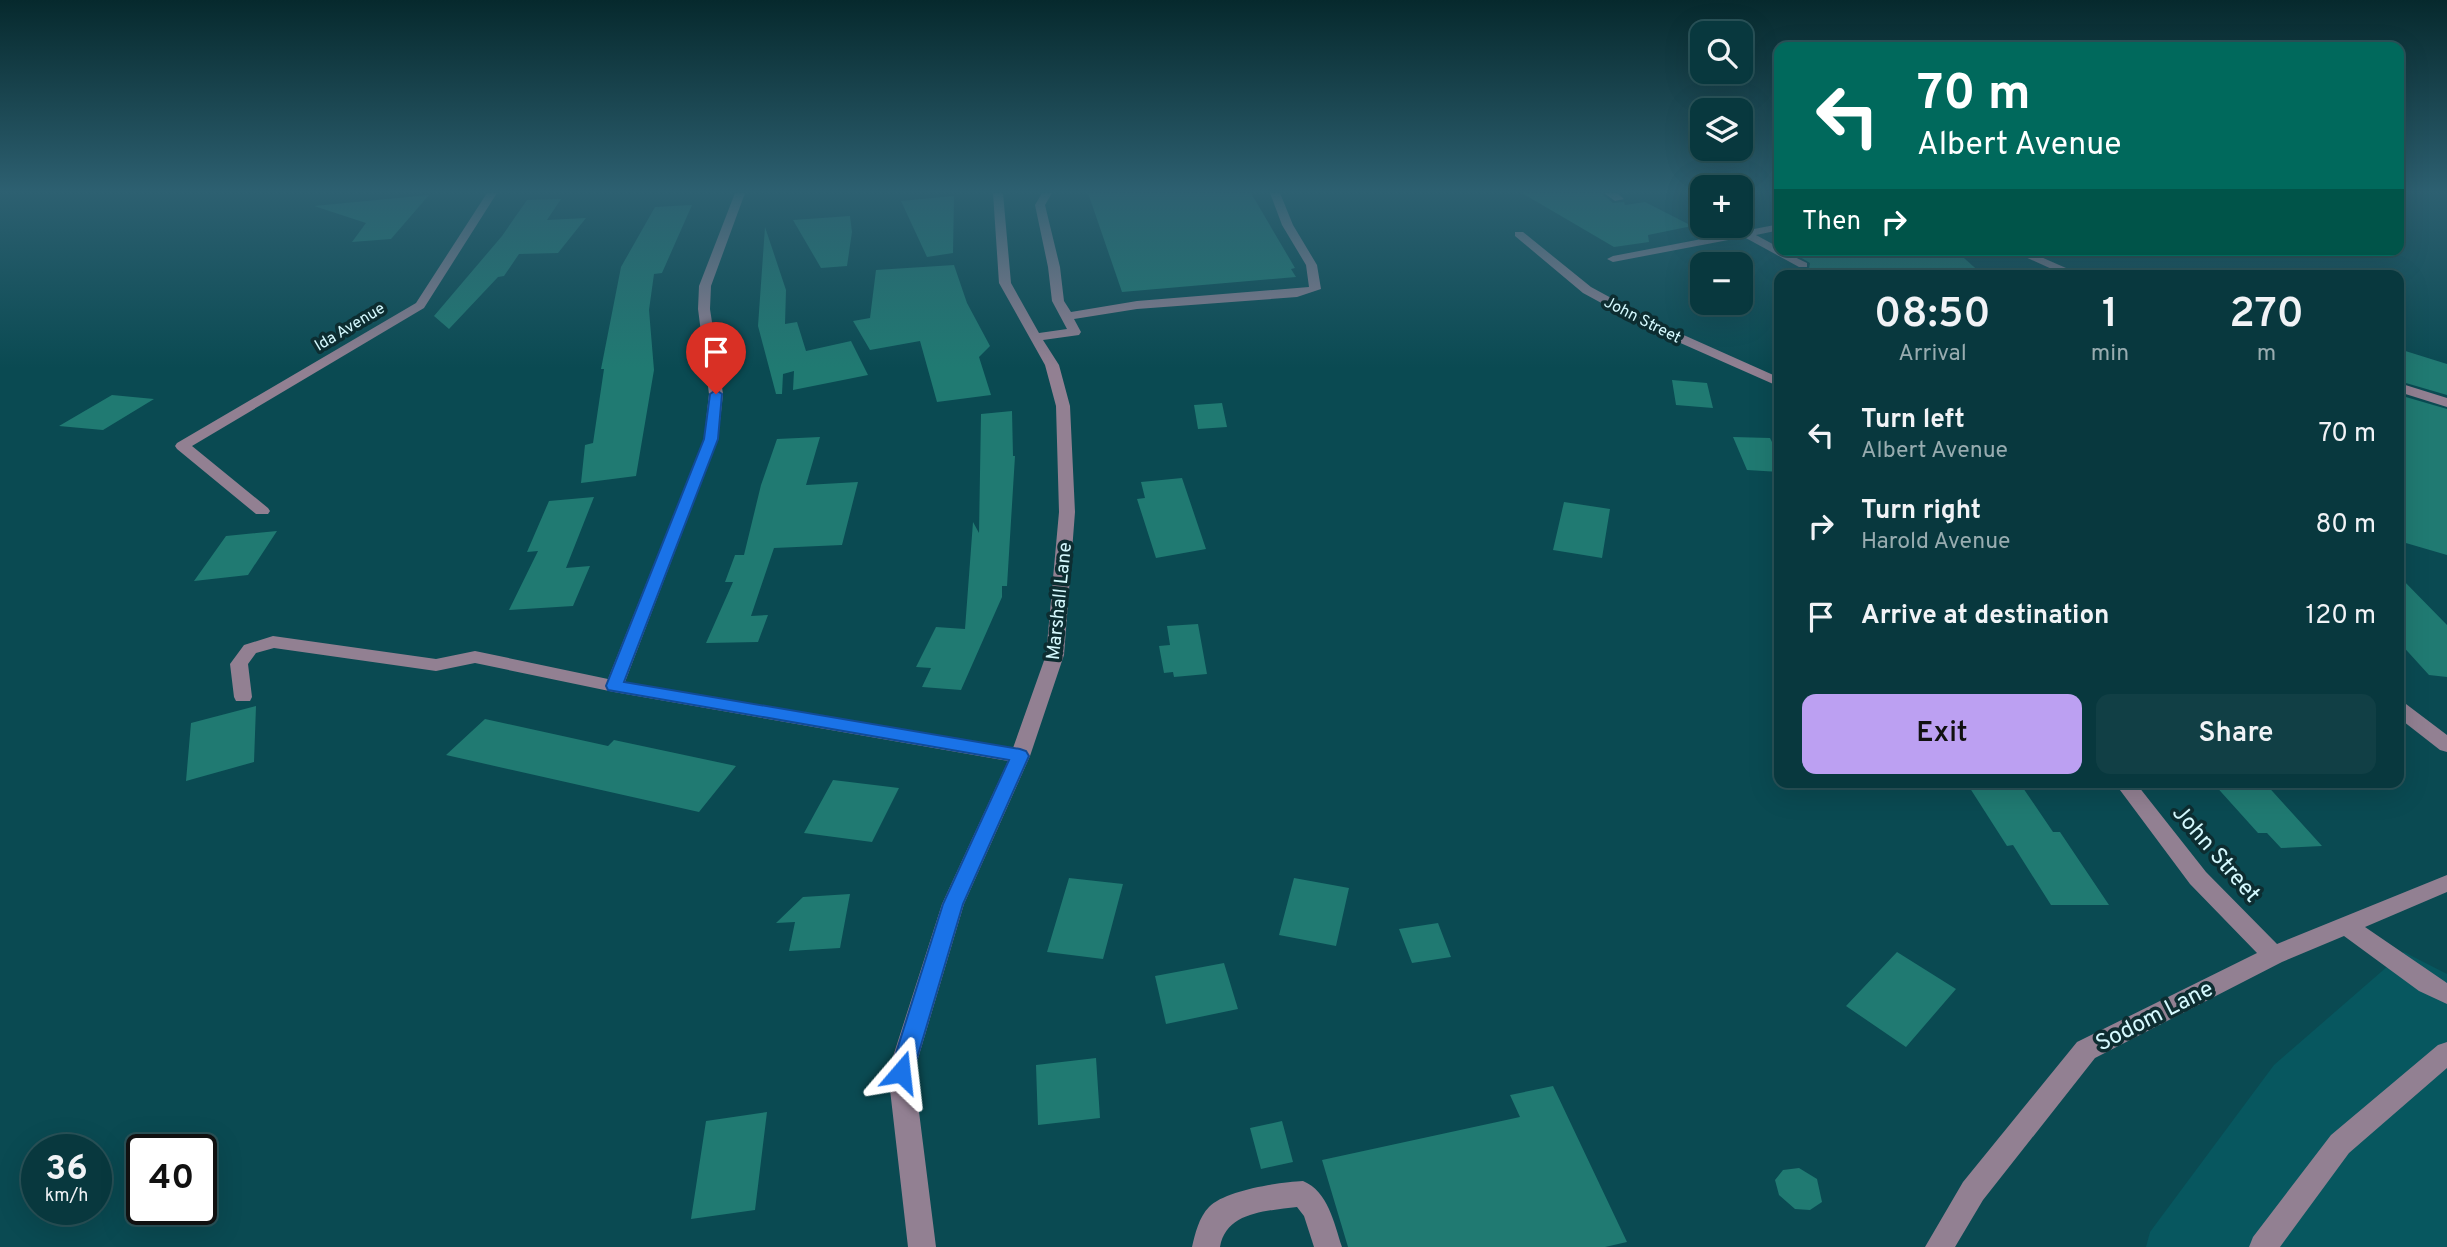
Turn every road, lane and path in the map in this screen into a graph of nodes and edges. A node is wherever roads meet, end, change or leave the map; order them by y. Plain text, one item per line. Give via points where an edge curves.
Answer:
1 (455, 251) edge
2 (718, 251) edge
3 (1003, 251) edge
4 (1050, 251) edge
5 (1304, 251) edge
6 (1540, 251) edge
7 (1653, 251) edge
8 (1786, 256) edge
9 (2030, 256) edge
10 (1613, 259) dead end
11 (1802, 265) dead end
12 (2064, 270) edge
13 (1067, 316) junction
14 (1034, 337) junction
15 (1774, 380) edge
16 (2404, 389) edge
17 (2447, 403) edge
18 (262, 511) dead end
19 (614, 686) junction
20 (243, 697) dead end
21 (2404, 712) edge
22 (2447, 745) edge
23 (1020, 756) junction
24 (2129, 788) edge
25 (2447, 883) edge
26 (2347, 926) junction
27 (2274, 955) junction
28 (2447, 994) edge
29 (2447, 1052) edge
30 (922, 1247) edge
31 (1206, 1247) edge
32 (1328, 1247) edge
33 (1940, 1247) edge
34 (2263, 1247) edge

1 - 18 street, Ida Avenue via 420,305 182,446
2 - 19 street via 705,286 704,309 716,394 711,439
3 - 14 street, Marshall Lane via 1005,283
4 - 13 street via 1058,301
5 - 13 street via 1317,279 1315,289
6 - 15 street, John Street via 1587,290 1655,327
7 - 10 street
8 - 11 street
9 - 12 street
13 - 14 street via 1075,332
14 - 23 street, Marshall Lane via 1052,365 1063,406 1067,512 1055,655
16 - 17 street
19 - 20 street via 475,657 436,665 273,642 250,649 239,664
19 - 23 street
21 - 22 street
23 - 30 street, Marshall Lane via 953,904 901,1072
24 - 27 street, John Street via 2198,878
25 - 26 street, Sodom Lane
26 - 27 street, Sodom Lane
26 - 28 street
27 - 33 street, Sodom Lane via 2086,1050 1973,1191
29 - 34 street via 2340,1144
31 - 32 street via 1209,1230 1222,1212 1289,1193 1303,1194 1315,1209

